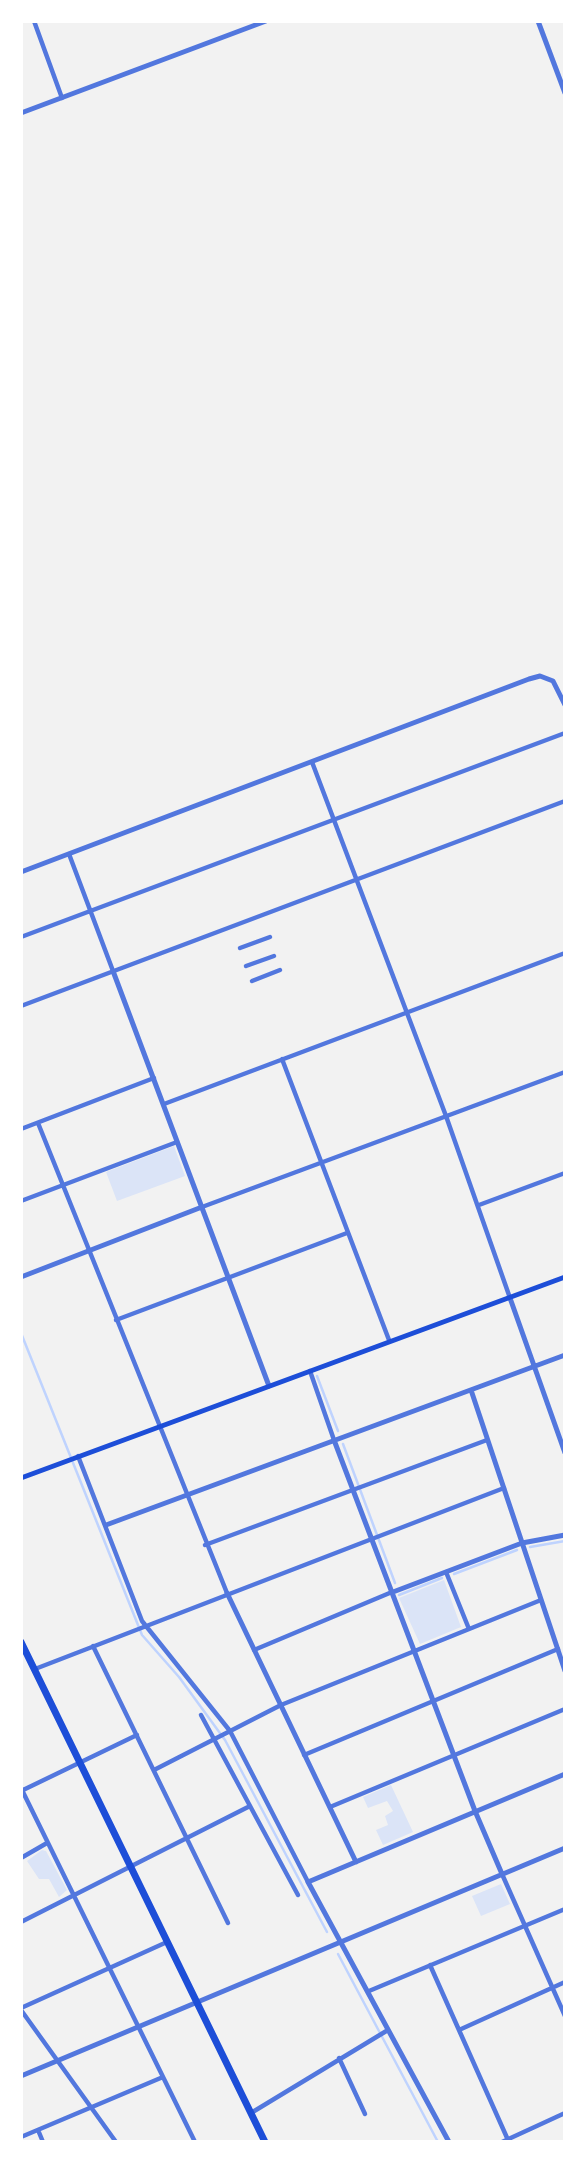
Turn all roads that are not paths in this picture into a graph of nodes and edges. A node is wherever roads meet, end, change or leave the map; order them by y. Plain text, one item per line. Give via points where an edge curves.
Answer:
1 (34, 21) edge
2 (266, 21) edge
3 (538, 21) edge
4 (565, 91) edge
5 (62, 98) junction
6 (21, 113) edge
7 (565, 705) edge
8 (565, 733) edge
9 (312, 762) junction
10 (565, 801) edge
11 (334, 818) junction
12 (69, 854) junction
13 (21, 872) edge
14 (356, 879) junction
15 (89, 911) junction
16 (21, 937) edge
17 (270, 937) dead end
18 (240, 948) dead end
19 (565, 953) edge
20 (274, 956) dead end
21 (246, 966) dead end
22 (280, 970) dead end
23 (113, 971) junction
24 (252, 981) dead end
25 (21, 1006) edge
26 (406, 1012) junction
27 (282, 1059) junction
28 (565, 1072) edge
29 (154, 1078) junction
30 (163, 1104) junction
31 (446, 1116) junction
32 (38, 1123) junction
33 (21, 1129) edge
34 (178, 1141) junction
35 (320, 1163) junction
36 (565, 1173) edge
37 (62, 1185) junction
38 (21, 1201) edge
39 (479, 1205) junction
40 (202, 1208) junction
41 (347, 1233) junction
42 (88, 1251) junction
43 (21, 1277) edge
44 (229, 1278) junction
45 (565, 1278) edge
46 (510, 1298) junction
47 (116, 1320) junction
48 (389, 1340) junction
49 (565, 1355) edge
50 (536, 1366) junction
51 (309, 1370) junction
52 (269, 1386) junction
53 (471, 1390) junction
54 (159, 1426) junction
55 (334, 1440) junction
56 (487, 1440) junction
57 (565, 1453) edge
58 (77, 1457) junction
59 (21, 1478) edge
60 (504, 1488) junction
61 (353, 1490) junction
62 (186, 1495) junction
63 (106, 1525) junction
64 (565, 1535) edge
65 (373, 1538) junction
66 (522, 1543) junction
67 (205, 1545) junction
68 (446, 1571) junction
69 (393, 1592) junction
70 (227, 1593) junction
71 (541, 1600) junction
72 (146, 1627) junction
73 (468, 1629) junction
74 (21, 1642) edge
75 (93, 1646) junction
76 (558, 1649) junction
77 (254, 1650) junction
78 (415, 1651) junction
79 (35, 1669) junction
80 (565, 1671) edge
81 (434, 1701) junction
82 (281, 1705) junction
83 (565, 1709) edge
84 (201, 1715) dead end
85 (228, 1732) junction
86 (137, 1735) junction
87 (216, 1738) junction
88 (304, 1755) junction
89 (454, 1755) junction
90 (80, 1762) junction
91 (154, 1770) junction
92 (565, 1774) edge
93 (21, 1790) edge
94 (250, 1805) junction
95 (330, 1807) junction
96 (475, 1811) junction
97 (187, 1837) junction
98 (47, 1843) junction
99 (565, 1848) edge
100 (21, 1858) edge
101 (356, 1862) junction
102 (130, 1864) junction
103 (502, 1874) junction
104 (308, 1882) junction
105 (298, 1895) dead end
106 (72, 1896) junction
107 (565, 1909) edge
108 (21, 1922) edge
109 (228, 1923) dead end
110 (525, 1926) junction
111 (342, 1941) junction
112 (168, 1942) junction
113 (430, 1965) junction
114 (110, 1970) junction
115 (565, 1982) edge
116 (552, 1988) junction
117 (369, 1991) junction
118 (197, 2000) junction
119 (21, 2009) edge
120 (565, 2016) edge
121 (138, 2025) junction
122 (387, 2030) junction
123 (459, 2030) junction
124 (338, 2059) junction
125 (57, 2060) junction
126 (21, 2076) edge
127 (163, 2077) junction
128 (90, 2107) junction
129 (251, 2113) junction
130 (565, 2113) edge
131 (365, 2114) dead end
132 (38, 2130) junction
133 (21, 2137) edge
134 (505, 2141) edge
135 (43, 2142) edge
136 (116, 2142) edge
137 (195, 2142) edge
138 (265, 2142) edge
139 (449, 2142) edge

1 - 5 street
2 - 5 street
3 - 4 street
5 - 6 street
7 - 9 street via 554,681 540,676
8 - 11 street
9 - 11 street
9 - 12 street
10 - 14 street
11 - 14 street
11 - 15 street
12 - 13 street
12 - 15 street
14 - 23 street
14 - 26 street
15 - 16 street
15 - 23 street
17 - 18 street
19 - 26 street
20 - 21 street
22 - 24 street
23 - 25 street
23 - 29 street
26 - 27 street
26 - 31 street
27 - 30 street
27 - 35 street
28 - 31 street
29 - 30 street
29 - 32 street
30 - 34 street
31 - 35 street
31 - 39 street
32 - 33 street
32 - 37 street
34 - 37 street
34 - 40 street
35 - 40 street
35 - 41 street
36 - 39 street
37 - 38 street
37 - 42 street
39 - 46 street
40 - 42 street
40 - 44 street
41 - 44 street
41 - 48 street
42 - 43 street
42 - 47 street
44 - 47 street
44 - 52 street
45 - 46 main road
46 - 48 main road
46 - 50 street
47 - 54 street
48 - 51 main road
49 - 50 street
50 - 53 street
50 - 57 street
51 - 52 main road
51 - 55 street
52 - 54 main road
53 - 55 street
53 - 56 street
54 - 58 main road
54 - 62 street
55 - 61 street
55 - 62 street
56 - 60 street
56 - 61 street
58 - 59 main road
58 - 63 street
60 - 65 street
60 - 66 street
61 - 65 street
61 - 67 street
62 - 63 street
62 - 67 street
63 - 72 street
64 - 66 street
65 - 69 street
65 - 70 street
66 - 68 street
66 - 71 street
67 - 70 street
68 - 69 street
68 - 73 street
69 - 77 street
69 - 78 street
70 - 72 street
70 - 77 street
71 - 73 street
71 - 76 street
72 - 75 street
72 - 85 street
73 - 78 street
74 - 79 highway
75 - 79 street
75 - 86 street
76 - 80 street
76 - 81 street
77 - 82 street
78 - 81 street
78 - 82 street
79 - 90 highway
81 - 88 street
81 - 89 street
82 - 85 street
82 - 88 street
83 - 89 street
84 - 87 street
85 - 87 street
85 - 104 street
86 - 90 street
86 - 91 street
87 - 91 street
87 - 94 street
88 - 95 street
89 - 95 street
89 - 96 street
90 - 93 street
90 - 102 highway
91 - 97 street
92 - 96 street
93 - 98 street
94 - 97 street
94 - 105 street
95 - 101 street
96 - 101 street
96 - 103 street
97 - 102 street
97 - 109 street
98 - 100 street
98 - 106 street
99 - 103 street
101 - 104 street
102 - 106 street
102 - 112 highway
103 - 110 street
103 - 111 street
104 - 111 street
106 - 108 street
106 - 114 street
107 - 110 street
110 - 113 street
110 - 116 street
111 - 117 street
111 - 118 street
112 - 114 street
112 - 118 highway
113 - 117 street
113 - 123 street
114 - 119 street
114 - 121 street
115 - 116 street
116 - 120 street
116 - 123 street
117 - 122 street
118 - 121 street
118 - 129 highway
119 - 125 street
121 - 125 street
121 - 127 street
122 - 124 street
122 - 139 street
123 - 134 street
124 - 129 street
124 - 131 street
125 - 126 street
125 - 128 street
127 - 128 street
127 - 137 street
128 - 132 street
128 - 136 street
129 - 138 highway
130 - 134 street
132 - 133 street
132 - 135 street

